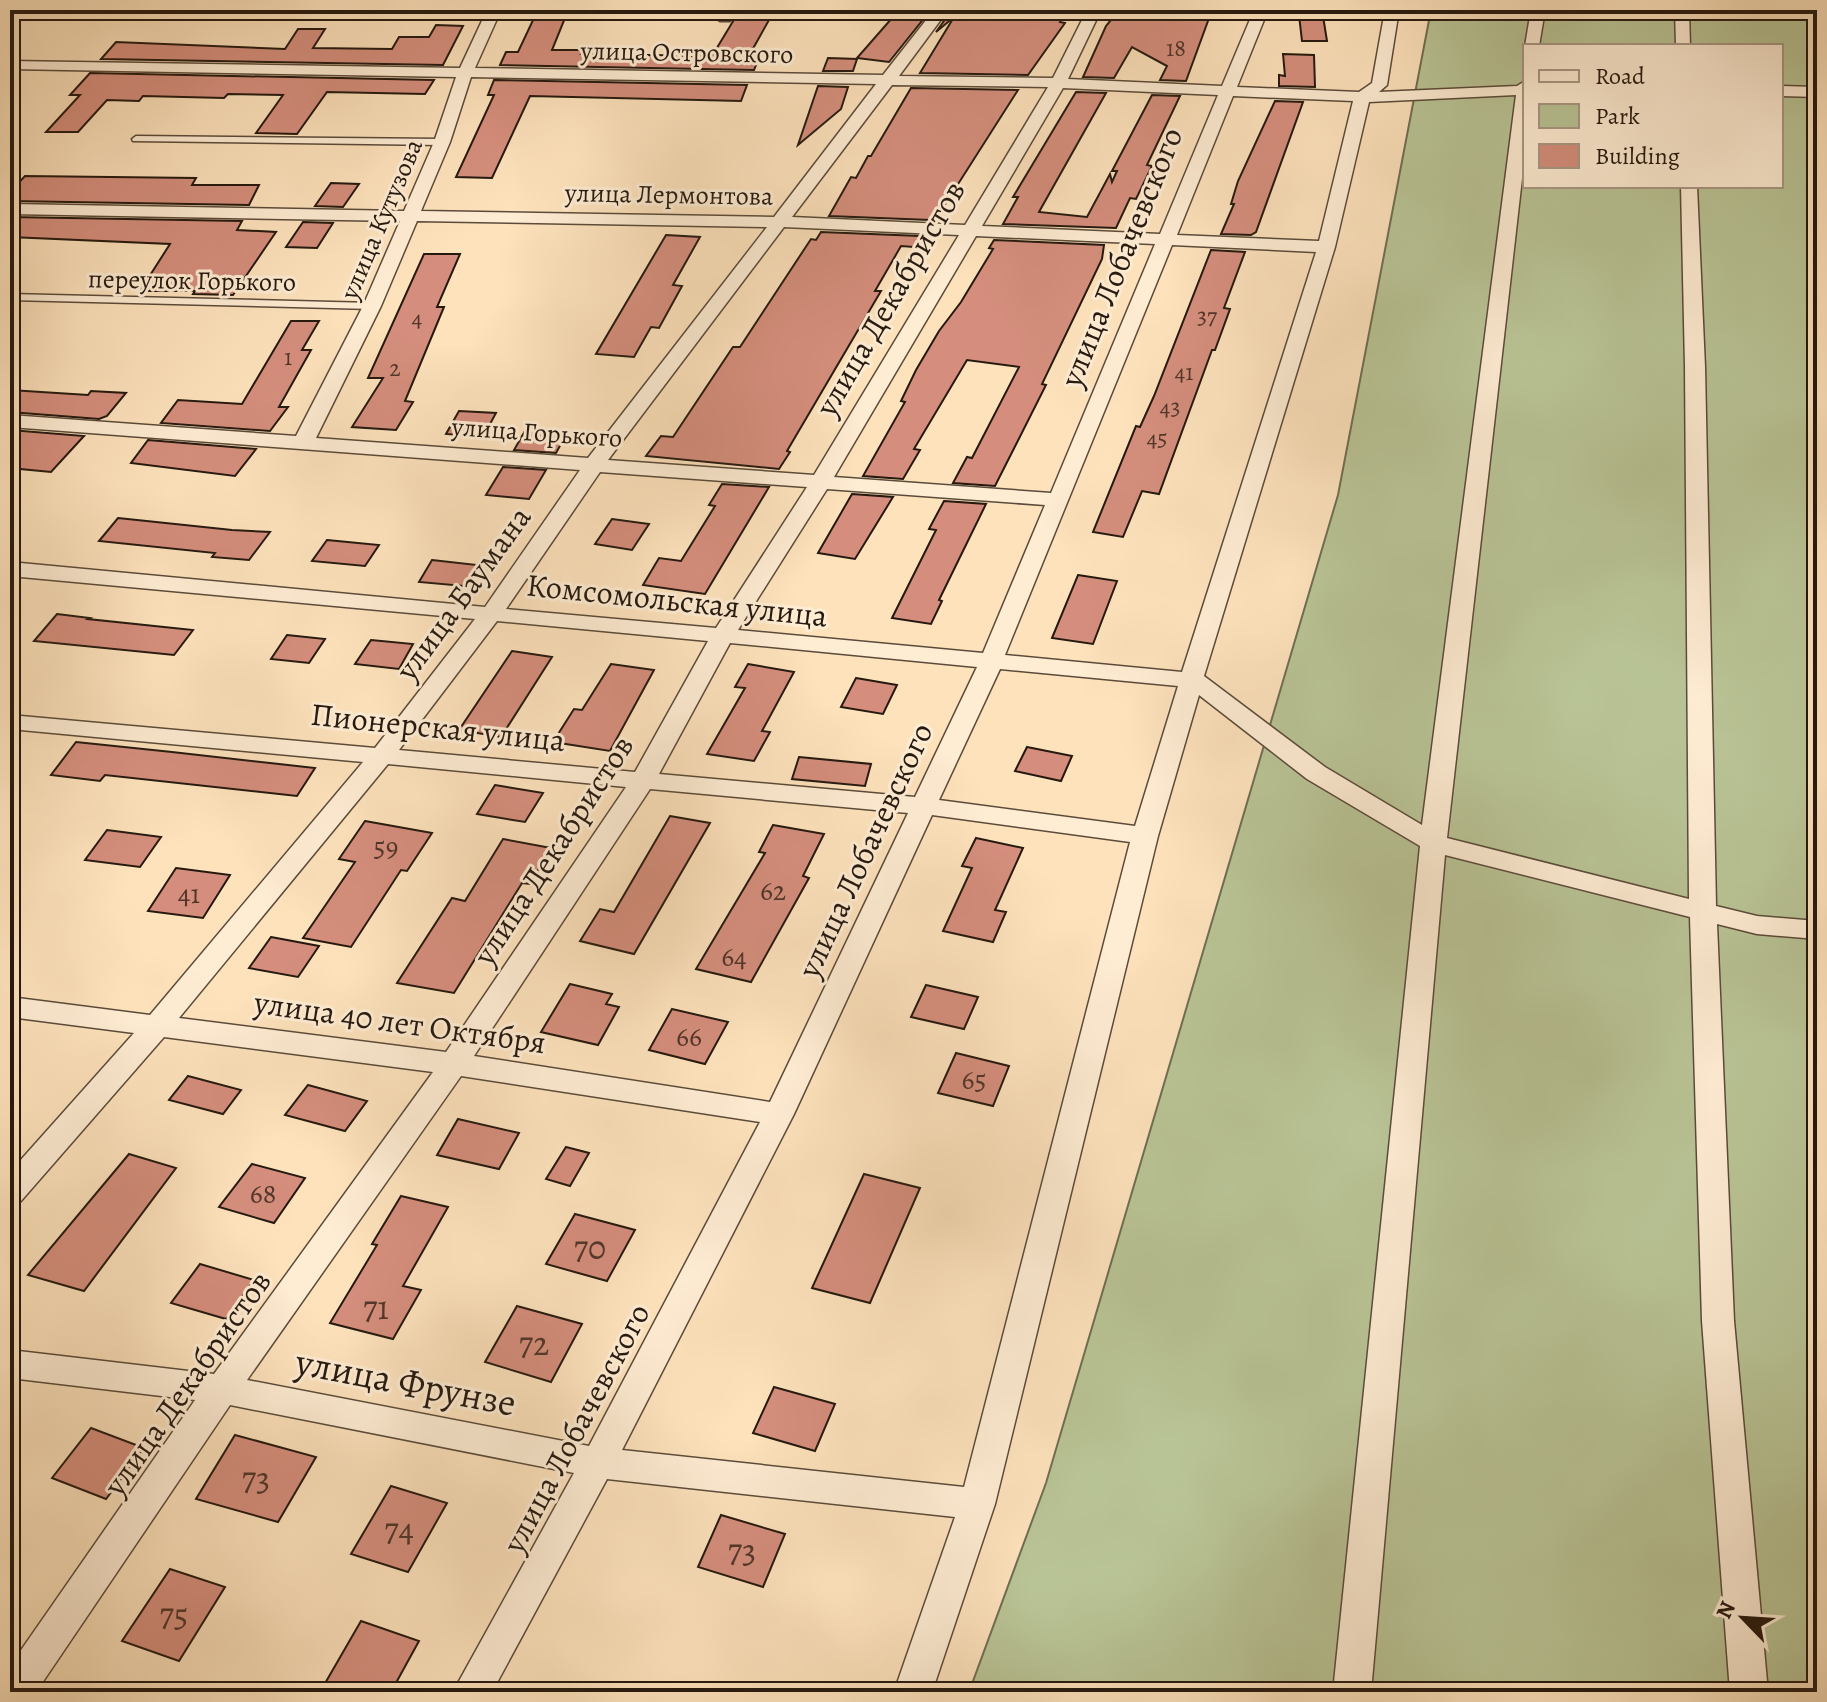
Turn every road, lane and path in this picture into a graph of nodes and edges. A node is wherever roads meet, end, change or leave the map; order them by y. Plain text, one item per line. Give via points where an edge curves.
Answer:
1 (18, 10) edge
2 (494, 10) edge
3 (711, 10) edge
4 (941, 10) edge
5 (1094, 10) edge
6 (1261, 10) edge
7 (1392, 10) edge
8 (1538, 10) edge
9 (1682, 10) edge
10 (10, 18) edge
11 (725, 18) dead end
12 (1532, 44) edge
13 (1683, 44) edge
14 (10, 65) edge
15 (466, 71) junction
16 (887, 80) junction
17 (1058, 83) junction
18 (1226, 89) junction
19 (1523, 89) edge
20 (1783, 91) edge
21 (1817, 92) edge
22 (1362, 97) junction
23 (1523, 105) edge
24 (136, 139) dead end
25 (442, 142) junction
26 (1689, 188) edge
27 (10, 209) edge
28 (409, 216) junction
29 (778, 222) junction
30 (968, 230) junction
31 (1164, 237) junction
32 (1326, 247) junction
33 (10, 297) edge
34 (372, 306) junction
35 (10, 421) edge
36 (303, 443) junction
37 (594, 465) junction
38 (822, 480) junction
39 (1060, 500) junction
40 (10, 569) edge
41 (492, 613) junction
42 (722, 637) junction
43 (991, 662) junction
44 (1194, 680) junction
45 (10, 722) edge
46 (383, 754) junction
47 (642, 782) junction
48 (923, 806) junction
49 (1145, 836) junction
50 (1433, 843) junction
51 (1703, 910) junction
52 (1817, 930) edge
53 (10, 1007) edge
54 (158, 1025) junction
55 (454, 1064) junction
56 (779, 1114) junction
57 (10, 1193) edge
58 (10, 1364) edge
59 (222, 1389) junction
60 (598, 1463) junction
61 (977, 1504) junction
62 (14, 1692) edge
63 (472, 1692) edge
64 (913, 1692) edge
65 (1352, 1692) edge
66 (1749, 1692) edge

1 - 10 street
2 - 15 street, улица Кутузова
3 - 11 street
4 - 16 street, улица Баумана
5 - 17 street, улица Декабристов
6 - 18 street, улица Лобачевского
7 - 22 street via 1379,85
8 - 12 street
9 - 13 street
14 - 15 street, улица Островского
15 - 16 street, улица Островского
15 - 25 street, улица Кутузова
16 - 17 street, улица Островского
16 - 29 street, улица Баумана
17 - 18 street, улица Островского
17 - 30 street, улица Декабристов
18 - 22 street, улица Островского
18 - 31 street, улица Лобачевского
19 - 22 street, улица Островского
20 - 21 street
22 - 32 street
23 - 50 street
24 - 25 lane
25 - 28 street, улица Кутузова
26 - 51 street
27 - 28 street, улица Лермонтова
28 - 29 street, улица Лермонтова
28 - 34 street, улица Кутузова
29 - 30 street, улица Лермонтова
29 - 37 street, улица Баумана
30 - 31 street, улица Лермонтова
30 - 38 street, улица Декабристов
31 - 32 street, улица Лермонтова
31 - 39 street, улица Лобачевского
32 - 44 street
33 - 34 lane, переулок Горького
34 - 36 street, улица Кутузова
35 - 36 street, улица Горького
36 - 37 street, улица Горького
37 - 38 street, улица Горького
37 - 41 street, улица Баумана
38 - 39 street, улица Горького
38 - 42 street, улица Декабристов
39 - 43 street, улица Лобачевского
40 - 41 street, Комсомольская улица
41 - 42 street, Комсомольская улица
41 - 46 street, улица Баумана
42 - 43 street, Комсомольская улица
42 - 47 street, улица Декабристов
43 - 44 street, Комсомольская улица
43 - 48 street, улица Лобачевского
44 - 49 street
44 - 50 street via 1316,773
45 - 46 street, Пионерская улица
46 - 47 street, Пионерская улица
46 - 54 street, улица Баумана
47 - 48 street, Пионерская улица
47 - 55 street, улица Декабристов
48 - 49 street, Пионерская улица
48 - 56 street, улица Лобачевского
49 - 61 street
50 - 51 street
50 - 65 street
51 - 52 street via 1757,925
51 - 66 street via 1718,1321
53 - 54 street, улица 40 лет Октября
54 - 55 street, улица 40 лет Октября
54 - 57 street, улица Баумана
55 - 56 street, улица 40 лет Октября
55 - 59 street, улица Декабристов
56 - 60 street, улица Лобачевского
58 - 59 street, улица Фрунзе
59 - 60 street, улица Фрунзе
59 - 62 street, улица Декабристов
60 - 61 street, улица Фрунзе
60 - 63 street, улица Лобачевского
61 - 64 street

